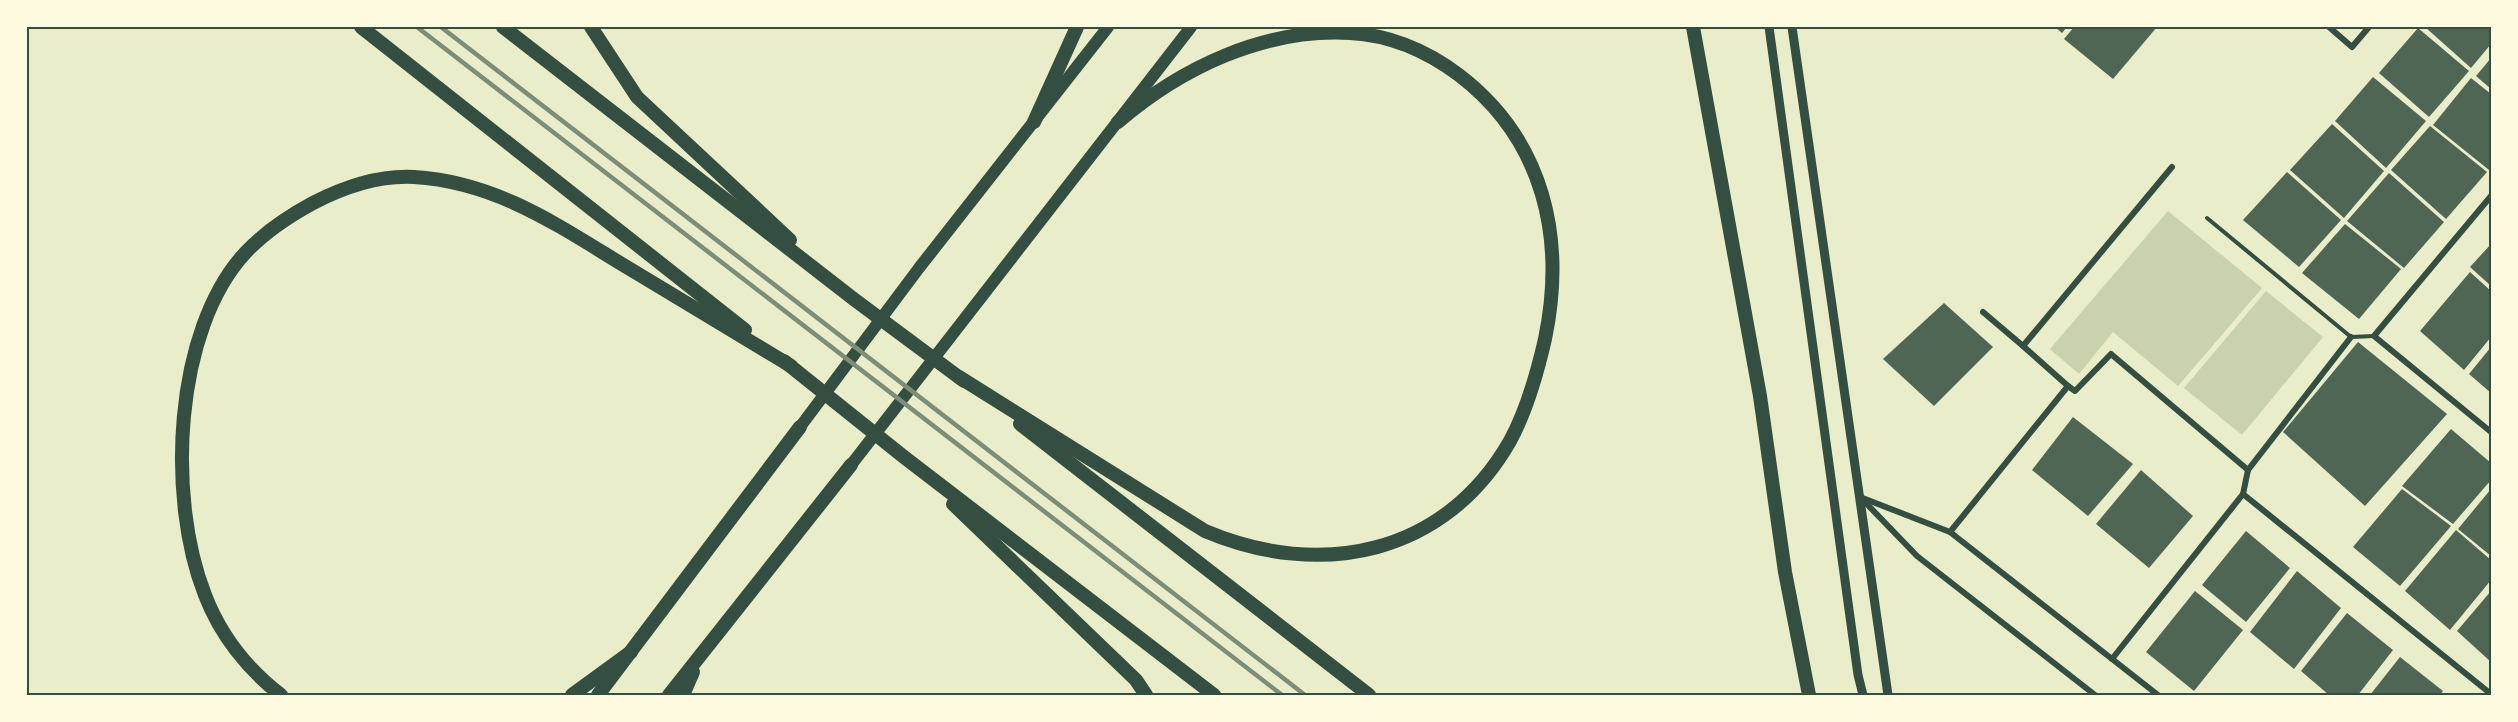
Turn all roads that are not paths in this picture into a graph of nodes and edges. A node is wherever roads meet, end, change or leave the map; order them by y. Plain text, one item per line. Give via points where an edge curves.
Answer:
1 (361, 27) edge
2 (503, 27) edge
3 (591, 27) edge
4 (1077, 27) edge
5 (1108, 27) edge
6 (1191, 27) edge
7 (1693, 27) edge
8 (1769, 27) edge
9 (1792, 27) edge
10 (2329, 27) edge
11 (2369, 27) edge
12 (1034, 122) junction
13 (1118, 122) junction
14 (2172, 167) dead end
15 (2491, 196) edge
16 (2207, 218) dead end
17 (855, 300) junction
18 (1983, 312) dead end
19 (2374, 336) junction
20 (2351, 337) junction
21 (2023, 346) junction
22 (791, 366) junction
23 (959, 377) junction
24 (2068, 386) junction
25 (800, 427) joint
26 (2491, 432) edge
27 (904, 457) junction
28 (851, 465) joint
29 (2248, 470) junction
30 (2243, 494) junction
31 (1860, 497) junction
32 (1950, 532) junction
33 (632, 652) junction
34 (703, 652) junction
35 (2112, 659) junction
36 (2491, 694) edge
37 (281, 695) edge
38 (572, 695) edge
39 (598, 695) edge
40 (669, 695) edge
41 (683, 695) edge
42 (1146, 695) edge
43 (1214, 695) edge
44 (1369, 695) edge
45 (1809, 695) edge
46 (1863, 695) edge
47 (1888, 695) edge
48 (2095, 695) edge
49 (2158, 695) edge

1 - 22 highway
2 - 17 highway
3 - 17 highway via 637,97
4 - 12 highway
5 - 12 main road
6 - 13 main road
7 - 45 highway
8 - 46 street
9 - 31 street
10 - 11 street via 2352,46
12 - 25 main road
13 - 23 highway via 1159,89 1206,63 1255,45 1311,34 1359,33 1398,42 1433,58 1469,83 1501,115 1533,166 1545,202 1551,248 1550,302 1542,355 1524,410 1500,457 1457,505 1404,538 1346,554 1281,554 1205,531
13 - 28 main road
14 - 21 street
15 - 19 street
16 - 20 lane
17 - 23 highway
18 - 21 street
19 - 20 lane
19 - 26 street
20 - 29 street
21 - 24 street
22 - 27 highway
22 - 37 highway via 528,207 479,189 428,178 381,178 341,190 297,213 245,253 217,296 197,344 183,429 186,520 205,596 242,658
23 - 44 highway
24 - 29 street via 2075,391 2111,354
24 - 32 street
25 - 33 highway
27 - 42 highway via 1136,680
27 - 43 highway
28 - 34 highway
29 - 30 street
30 - 35 street
30 - 36 street
31 - 32 street
31 - 47 street
31 - 48 street via 1917,556
32 - 35 street
33 - 38 highway
33 - 39 highway
34 - 40 highway
34 - 41 highway
35 - 49 street

